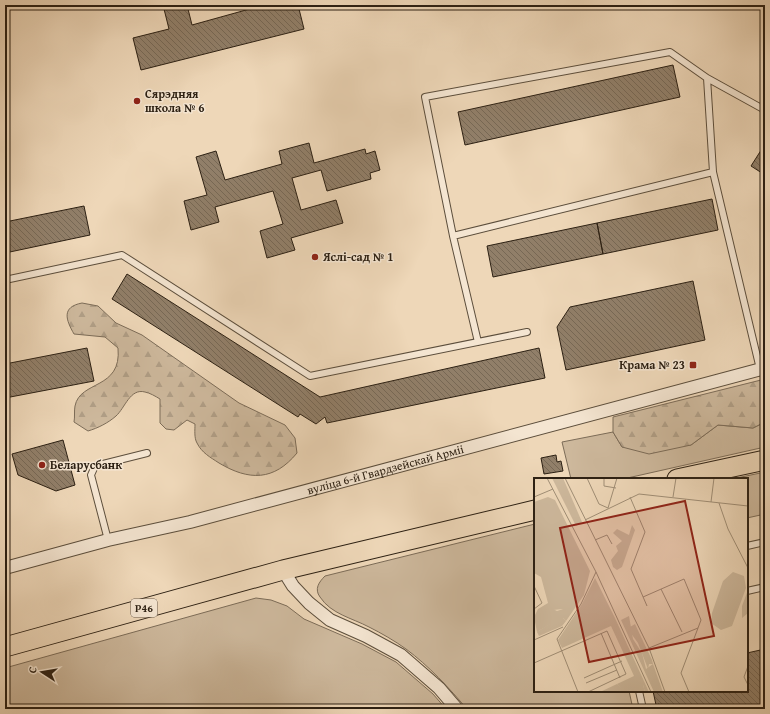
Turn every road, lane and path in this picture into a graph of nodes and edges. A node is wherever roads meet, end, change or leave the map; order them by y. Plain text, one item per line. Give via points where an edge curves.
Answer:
1 (707, 78) junction
2 (765, 110) edge
3 (714, 172) junction
4 (453, 236) junction
5 (5, 280) edge
6 (527, 332) dead end
7 (478, 342) junction
8 (763, 369) edge
9 (147, 453) dead end
10 (765, 460) edge
11 (682, 478) edge
12 (534, 510) edge
13 (108, 540) junction
14 (765, 542) edge
15 (748, 546) edge
16 (5, 568) edge
17 (283, 570) junction
18 (765, 587) edge
19 (748, 591) edge
20 (5, 647) edge
21 (639, 692) edge
22 (457, 709) edge
23 (643, 709) edge

1 - 2 lane
1 - 3 lane
1 - 4 lane via 670,52 425,97
3 - 4 lane
3 - 8 lane
4 - 7 lane
5 - 7 lane via 122,256 310,376
6 - 7 lane
8 - 13 street, вуліца 6-й Гвардзейскай Арміі via 198,520
9 - 13 lane via 95,466 91,475
10 - 11 main road
12 - 17 main road, Р46
13 - 16 street, вуліца 6-й Гвардзейскай Арміі
14 - 15 lane
17 - 20 main road, Р46
17 - 22 street via 293,586 325,615 401,655 439,688
18 - 19 lane
21 - 23 lane

